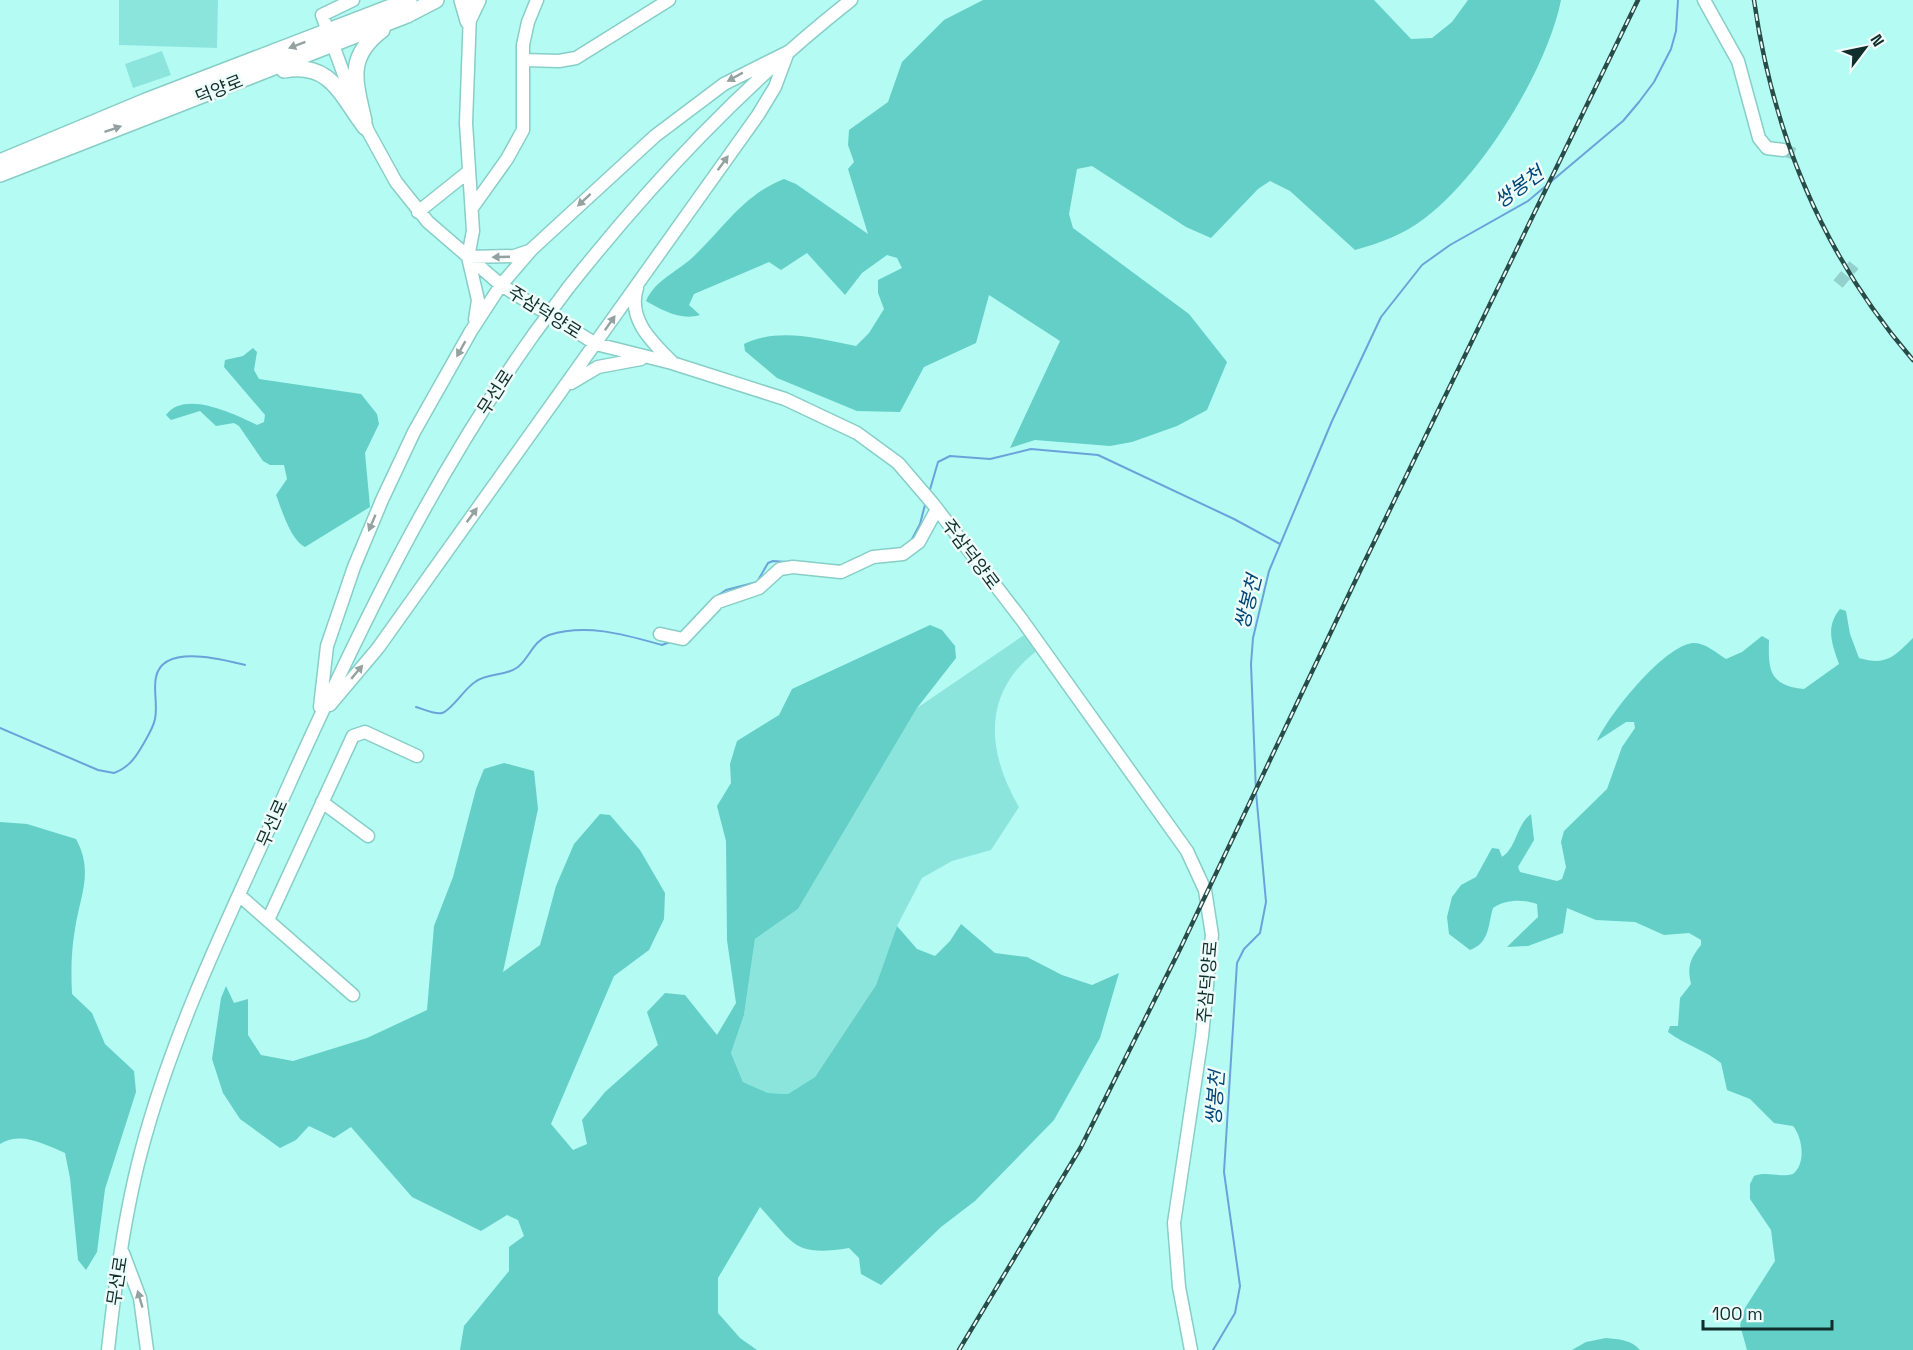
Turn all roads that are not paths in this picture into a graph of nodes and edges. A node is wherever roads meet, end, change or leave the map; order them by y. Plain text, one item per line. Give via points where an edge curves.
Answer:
1 (353, 0) edge
2 (409, 0) edge
3 (436, 0) edge
4 (462, 0) edge
5 (473, 0) edge
6 (478, 0) edge
7 (537, 0) edge
8 (667, 0) edge
9 (851, 0) edge
10 (1704, 0) edge
11 (394, 20) junction
12 (468, 21) junction
13 (330, 39) junction
14 (788, 52) junction
15 (523, 60) junction
16 (252, 76) junction
17 (150, 108) junction
18 (365, 127) junction
19 (1783, 150) tunnel mouth
20 (0, 162) edge
21 (468, 172) junction
22 (0, 174) edge
23 (472, 208) junction
24 (418, 212) junction
25 (532, 249) junction
26 (468, 257) junction
27 (638, 283) junction
28 (501, 285) junction
29 (471, 331) junction
30 (596, 344) junction
31 (649, 358) junction
32 (672, 363) junction
33 (562, 390) junction
34 (936, 507) junction
35 (660, 634) dead end
36 (319, 717) junction
37 (417, 756) dead end
38 (322, 802) junction
39 (368, 836) dead end
40 (239, 895) junction
41 (268, 920) junction
42 (353, 995) dead end
43 (122, 1251) junction
44 (108, 1350) edge
45 (147, 1350) edge
46 (1191, 1350) edge

1 - 13 street, 주삼덕양로 via 322,15
2 - 13 main road, 덕양로
3 - 11 main road, 덕양로
4 - 12 main road
5 - 12 street
6 - 12 main road
7 - 15 street via 525,32
8 - 15 street via 576,58
9 - 14 street
10 - 19 street via 1738,61 1759,138 1767,148
11 - 13 main road, 덕양로
11 - 18 main road via 366,44 356,60
12 - 21 street
13 - 16 main road, 덕양로
13 -> 17 main road, 덕양로
13 - 18 street, 주삼덕양로
14 -> 25 street via 709,94 647,143
27 -> 14 street via 768,101
14 - 36 street, 무선로, bridge via 681,154 623,219 534,334 429,498
15 - 23 street via 523,130
16 - 17 main road, 덕양로
16 - 18 main road via 299,67 315,69 331,82
17 - 20 main road, 덕양로
22 -> 17 main road, 덕양로
18 - 24 street, 주삼덕양로
21 - 23 street
21 - 24 street
23 - 26 street via 473,234
24 - 26 street, 주삼덕양로
25 -> 26 street via 518,256
25 - 28 street
26 - 28 street, 주삼덕양로
26 - 29 street via 478,307
30 -> 27 street
27 - 32 street via 634,302 640,324
28 - 29 street
28 - 30 street, 주삼덕양로
29 -> 36 street via 414,432 354,567 327,646
30 - 31 street, 주삼덕양로
30 - 33 street
31 - 32 street, 주삼덕양로
31 - 33 street via 598,367
32 - 34 street, 주삼덕양로 via 785,399 827,417 881,449
36 -> 33 street via 378,648
34 - 35 street via 919,542 903,554 873,557 841,572 780,569 759,588 718,602 687,636 681,639
34 - 46 street, 주삼덕양로 via 1168,822 1205,890 1212,956 1174,1223
36 - 40 street, 무선로
37 - 38 street via 358,732
38 - 39 street
38 - 41 street
40 - 41 street
40 - 43 street, 무선로 via 156,1105 130,1199
41 - 42 street
43 - 44 street, 무선로
45 -> 43 street via 140,1298

